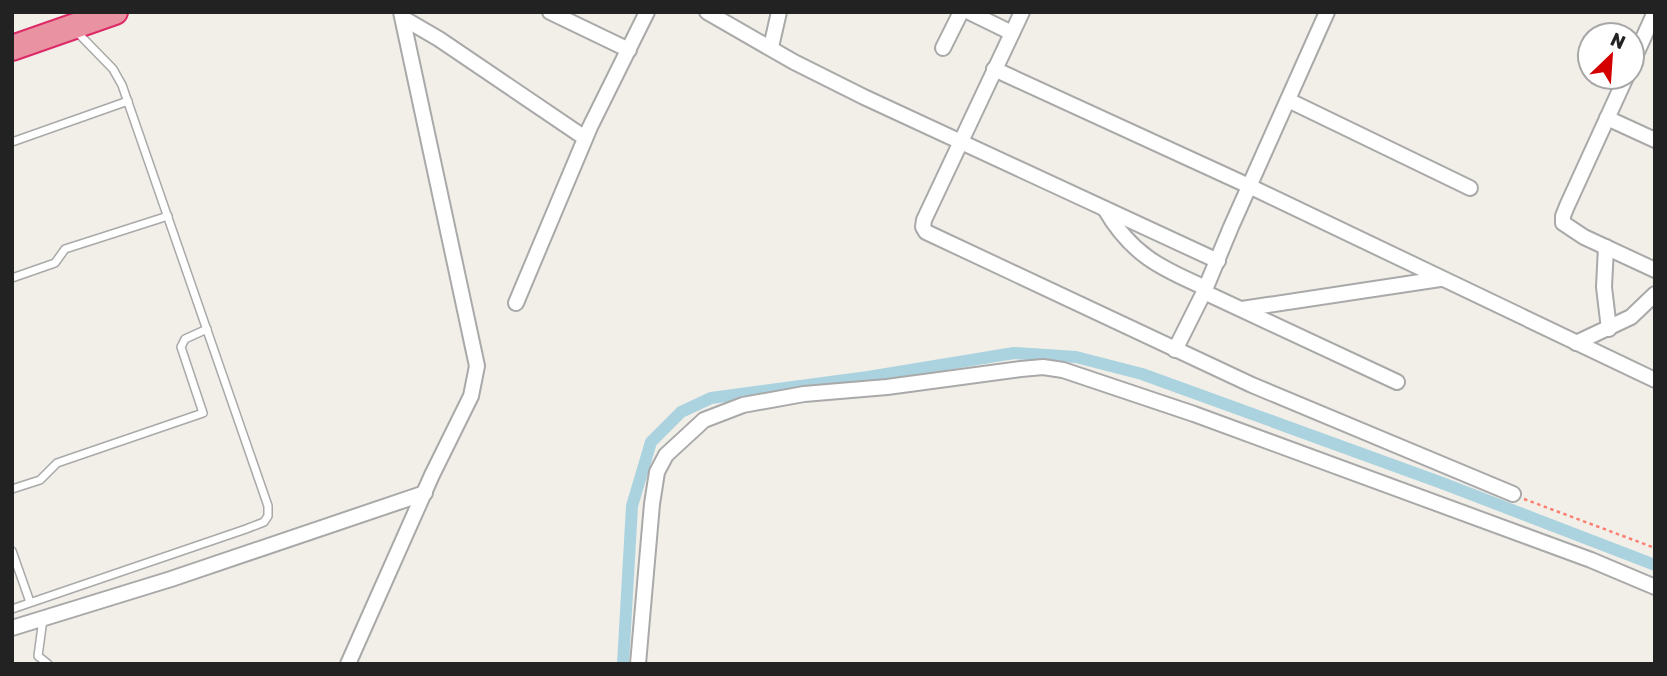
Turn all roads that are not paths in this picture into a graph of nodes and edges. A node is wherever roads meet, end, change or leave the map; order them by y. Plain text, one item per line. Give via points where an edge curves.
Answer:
1 (116, 12) edge
2 (550, 12) edge
3 (647, 12) edge
4 (707, 12) edge
5 (779, 12) edge
6 (961, 12) edge
7 (969, 12) edge
8 (1022, 12) edge
9 (1327, 12) edge
10 (402, 15) edge
11 (1654, 16) edge
12 (73, 28) junction
13 (1012, 33) junction
14 (1646, 33) edge
15 (771, 47) junction
16 (12, 48) edge
17 (943, 48) dead end
18 (629, 50) junction
19 (994, 69) junction
20 (1620, 91) edge
21 (1288, 100) junction
22 (128, 101) junction
23 (1607, 118) junction
24 (585, 138) junction
25 (961, 140) junction
26 (1655, 141) edge
27 (12, 142) edge
28 (1249, 186) junction
29 (1470, 188) dead end
30 (1104, 208) junction
31 (168, 216) junction
32 (1606, 247) junction
33 (1217, 261) junction
34 (1655, 270) edge
35 (12, 278) edge
36 (1440, 279) junction
37 (1205, 290) junction
38 (1655, 294) edge
39 (516, 303) dead end
40 (1242, 309) junction
41 (1609, 329) junction
42 (207, 330) junction
43 (1576, 343) junction
44 (1175, 350) junction
45 (1655, 380) edge
46 (1397, 382) dead end
47 (12, 489) edge
48 (425, 493) junction
49 (1513, 495) road end
50 (12, 551) edge
51 (1655, 587) edge
52 (30, 602) junction
53 (12, 608) edge
54 (44, 618) junction
55 (12, 628) edge
56 (48, 664) edge
57 (348, 664) edge
58 (638, 664) edge

1 - 12 highway
2 - 18 street
3 - 18 street
4 - 15 street
5 - 15 street
6 - 17 street
7 - 13 street
8 - 13 street
9 - 21 street
10 - 24 street
10 - 48 street via 477,366 471,396
11 - 14 street
12 - 16 highway
12 - 22 lane via 113,69
13 - 19 street
15 - 25 street via 864,97
18 - 24 street
19 - 25 street
19 - 28 street
20 - 23 street
21 - 28 street
21 - 29 street
22 - 27 lane
22 - 31 lane
23 - 26 street
23 - 32 street via 1563,216 1568,229
24 - 39 street
25 - 30 street
25 - 44 street via 924,220 926,232
28 - 33 street
28 - 36 street
30 - 33 street
30 - 37 street via 1138,250
31 - 35 lane via 65,248 55,263
31 - 42 lane
32 - 34 street
32 - 41 street
33 - 37 street
36 - 40 street
36 - 43 street
37 - 40 street
37 - 44 street
38 - 41 street via 1631,317
40 - 46 street
41 - 43 street
42 - 47 lane via 185,339 181,347 203,413 57,463 40,480
42 - 52 lane via 268,506 264,522
43 - 45 street
44 - 49 street
48 - 54 street
48 - 57 street
50 - 52 lane
51 - 58 street via 1591,559 1194,414 1042,367 804,394 743,405 704,420 666,455 657,472
52 - 53 lane
54 - 55 street
54 - 56 lane via 38,656

